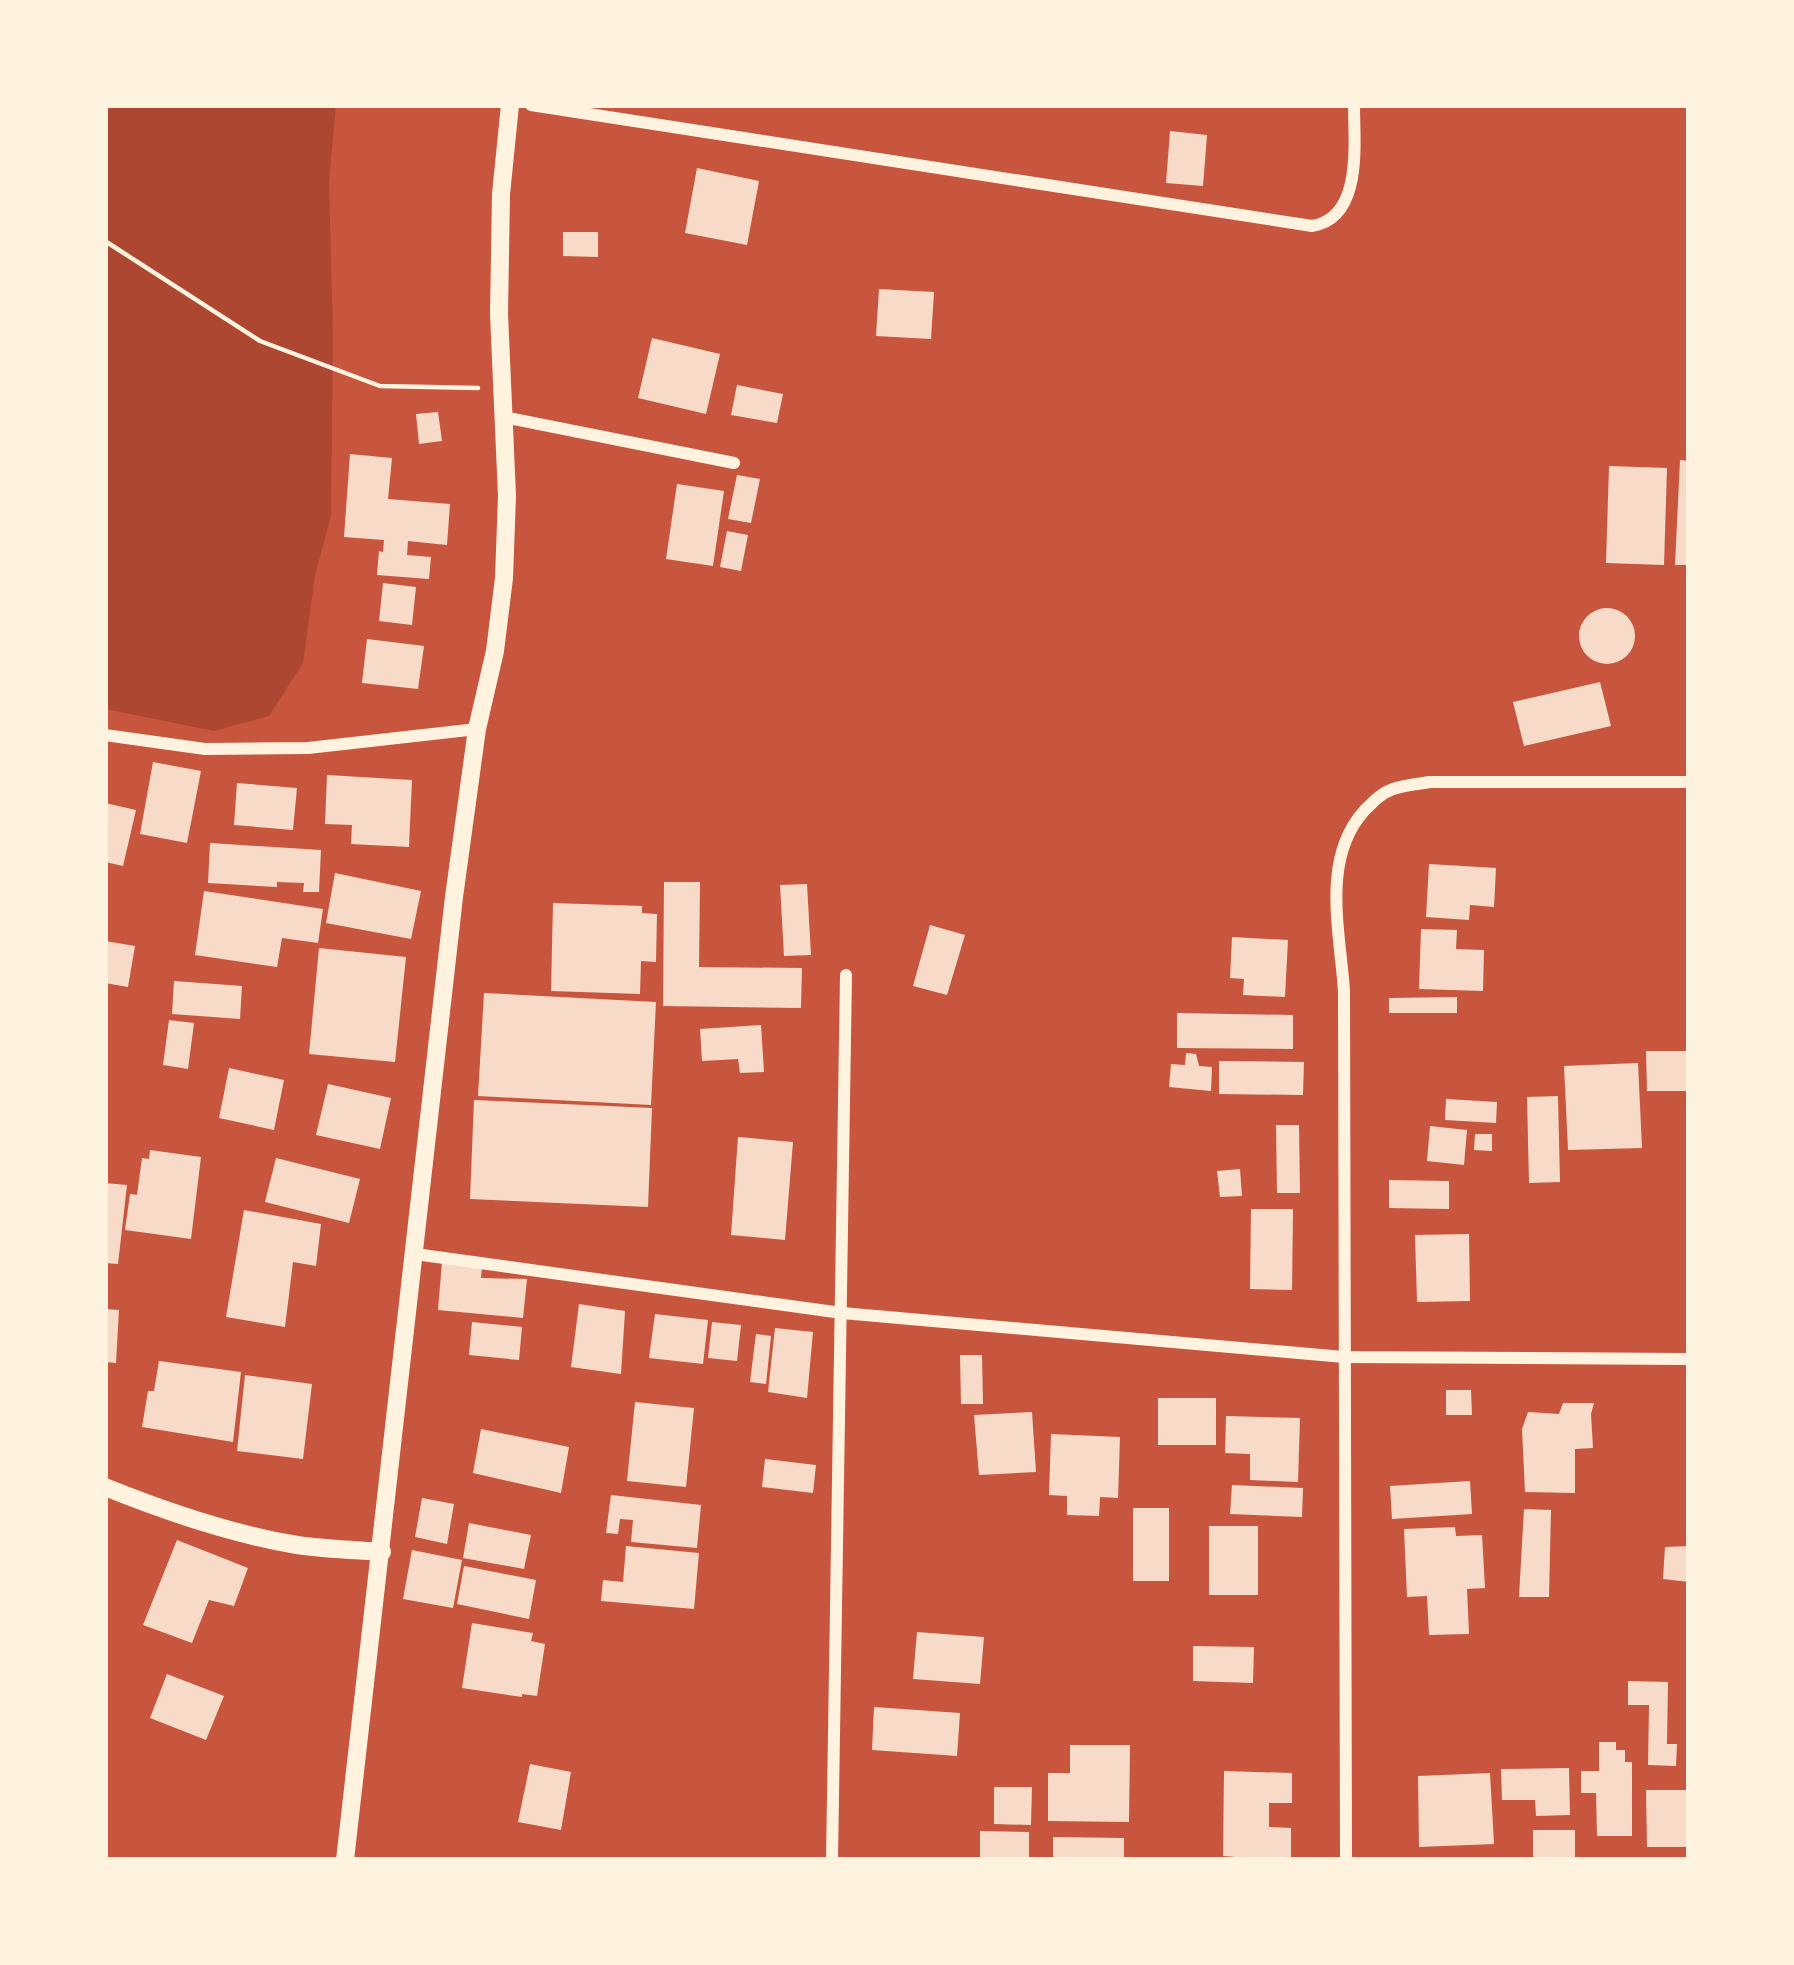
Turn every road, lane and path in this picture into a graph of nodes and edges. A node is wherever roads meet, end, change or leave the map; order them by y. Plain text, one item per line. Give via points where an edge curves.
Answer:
1 (510, 105) edge
2 (531, 105) edge
3 (1354, 105) edge
4 (105, 241) edge
5 (502, 388) junction
6 (504, 417) junction
7 (734, 463) dead end
8 (477, 729) junction
9 (105, 736) edge
10 (1689, 782) edge
11 (846, 975) dead end
12 (415, 1253) junction
13 (842, 1313) junction
14 (1344, 1357) junction
15 (1689, 1359) edge
16 (105, 1487) edge
17 (382, 1552) junction
18 (346, 1860) edge
19 (832, 1860) edge
20 (1346, 1860) edge

1 - 5 street via 501,194
2 - 3 street via 1312,226 1336,216 1345,202
4 - 5 path via 260,341 380,386
5 - 6 street
6 - 7 street
6 - 8 street via 504,578
8 - 9 street via 308,748 206,749
8 - 12 street
10 - 14 street via 1430,782 1377,797 1356,821 1336,877 1344,991
11 - 13 street
12 - 13 street
12 - 17 street
13 - 14 street
13 - 19 street
14 - 15 street
14 - 20 street
16 - 17 street via 255,1536
17 - 18 street

